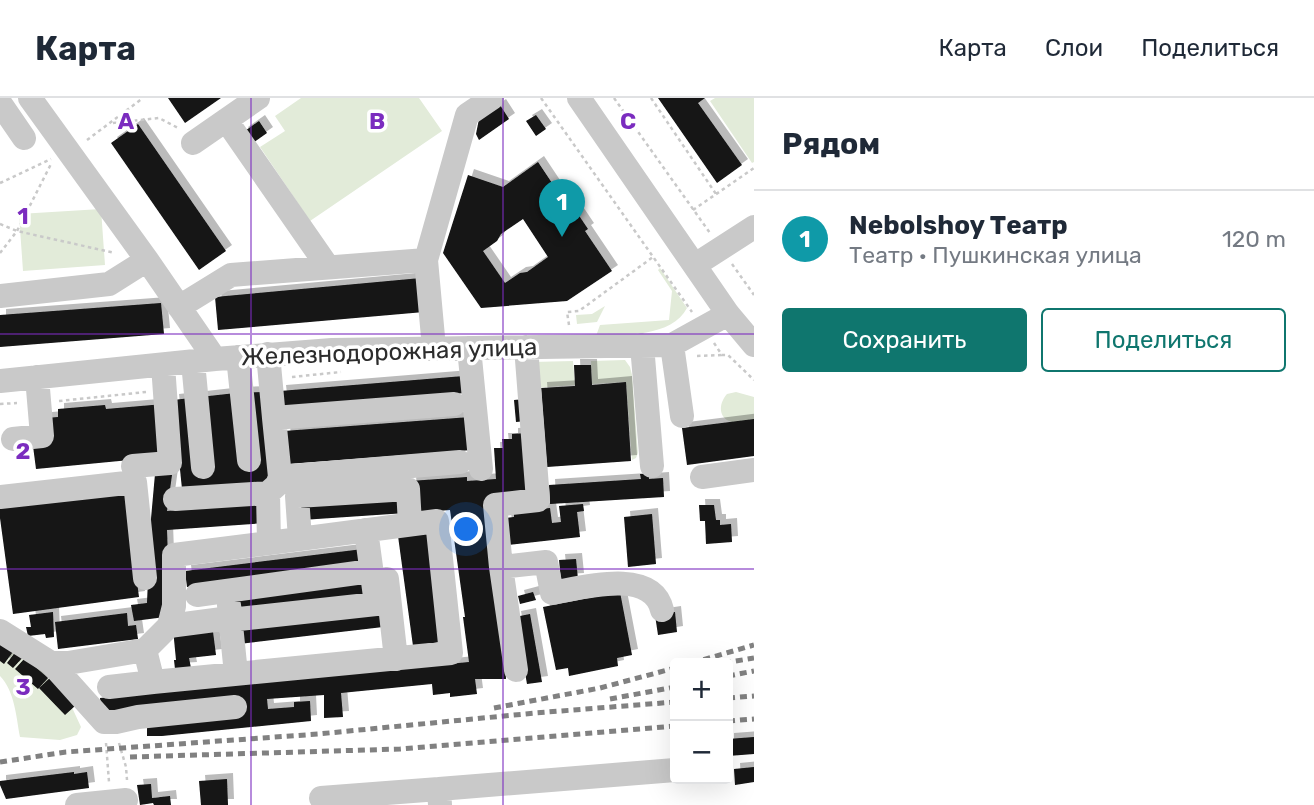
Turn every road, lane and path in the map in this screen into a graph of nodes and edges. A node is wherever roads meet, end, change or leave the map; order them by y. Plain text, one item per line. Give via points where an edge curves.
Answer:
1 (30, 98) edge
2 (143, 98) edge
3 (258, 98) edge
4 (492, 98) edge
5 (541, 98) edge
6 (579, 98) edge
7 (614, 98) edge
8 (651, 98) edge
9 (1, 100) edge
10 (461, 107) edge
11 (226, 120) junction
12 (109, 123) junction
13 (24, 138) dead end
14 (193, 143) joint
15 (69, 153) junction
16 (754, 168) edge
17 (0, 183) edge
18 (716, 194) junction
19 (693, 210) junction
20 (0, 224) edge
21 (754, 227) edge
22 (17, 231) junction
23 (721, 248) junction
24 (0, 253) edge
25 (653, 257) junction
26 (147, 260) junction
27 (426, 260) junction
28 (695, 265) junction
29 (328, 267) junction
30 (0, 296) edge
31 (754, 296) edge
32 (180, 307) junction
33 (728, 314) junction
34 (569, 325) dead end
35 (703, 328) junction
36 (754, 344) edge
37 (642, 345) junction
38 (526, 347) junction
39 (434, 348) junction
40 (468, 348) junction
41 (673, 350) junction
42 (268, 354) junction
43 (722, 355) junction
44 (215, 360) junction
45 (163, 365) junction
46 (350, 371) dead end
47 (37, 377) junction
48 (270, 379) junction
49 (754, 380) edge
50 (0, 381) edge
51 (165, 390) junction
52 (40, 402) junction
53 (0, 404) edge
54 (454, 404) dead end
55 (681, 416) dead end
56 (274, 418) junction
57 (13, 439) dead end
58 (249, 460) dead end
59 (133, 466) dead end
60 (652, 466) dead end
61 (203, 467) dead end
62 (754, 470) edge
63 (702, 477) dead end
64 (274, 485) junction
65 (0, 497) edge
66 (175, 499) dead end
67 (410, 524) junction
68 (374, 529) junction
69 (300, 538) junction
70 (269, 543) junction
71 (502, 567) junction
72 (372, 571) junction
73 (145, 578) dead end
74 (227, 590) junction
75 (197, 594) dead end
76 (662, 610) dead end
77 (230, 619) junction
78 (169, 626) junction
79 (0, 631) edge
80 (145, 650) junction
81 (396, 659) junction
82 (51, 663) junction
83 (516, 670) dead end
84 (236, 674) junction
85 (153, 682) junction
86 (109, 687) dead end
87 (235, 707) dead end
88 (105, 734) junction
89 (107, 760) dead end
90 (670, 771) edge
91 (126, 797) edge
92 (439, 797) edge
93 (321, 798) dead end
94 (77, 805) edge

1 - 15 street
2 - 12 path
3 - 11 street
4 - 10 street
5 - 25 path
6 - 28 street
7 - 19 path
8 - 18 path
9 - 13 street
10 - 27 street
11 - 14 street
11 - 29 street
12 - 14 path via 159,118 178,127
12 - 15 path
15 - 26 street
16 - 18 path
17 - 22 path via 54,158
18 - 19 path
19 - 23 path
20 - 22 path
21 - 23 street
22 - 24 path
22 - 26 path
23 - 28 street
23 - 31 path
25 - 34 path via 579,311 568,312
25 - 35 path
26 - 30 street via 109,284
26 - 32 street
27 - 29 street
27 - 39 street
28 - 33 street
29 - 32 street via 232,275
32 - 44 street
33 - 35 street, Железнодорожная улица
33 - 36 street
35 - 41 street, Железнодорожная улица
35 - 43 path
37 - 38 street, Железнодорожная улица
37 - 41 street, Железнодорожная улица
37 - 60 street
38 - 40 street, Железнодорожная улица
38 - 71 street via 538,500 495,505
39 - 40 street, Железнодорожная улица
39 - 42 street, Железнодорожная улица
40 - 64 street via 471,466
41 - 43 path
41 - 55 street
42 - 44 street, Железнодорожная улица
42 - 48 street
43 - 49 path via 728,355
44 - 45 street, Железнодорожная улица
44 - 58 street
44 - 61 street
45 - 47 street, Железнодорожная улица
45 - 51 street
46 - 48 path
47 - 50 street, Железнодорожная улица
47 - 52 street
48 - 56 street
51 - 52 path
51 - 59 street via 170,463
52 - 53 path
52 - 57 street via 42,436
54 - 56 street
56 - 64 street
62 - 63 street
64 - 66 street
64 - 70 street
65 - 73 street via 135,482
67 - 68 street
67 - 69 street via 408,489 297,496
67 - 81 street via 437,521 452,653
68 - 69 street
68 - 72 street
68 - 81 street
69 - 70 street
70 - 78 street via 174,555 174,606
71 - 76 street via 546,562 552,593 614,583 635,585 653,593
71 - 83 street
72 - 74 street
72 - 77 street via 376,604
74 - 75 street
74 - 77 street
77 - 78 street
77 - 84 street
78 - 80 street
79 - 82 street
80 - 82 street
80 - 85 street
81 - 84 street
82 - 88 street
84 - 85 street
85 - 86 street
87 - 88 street via 138,717 116,722
88 - 89 path
88 - 91 path via 116,737 122,748
90 - 92 street
91 - 94 street
92 - 93 street

